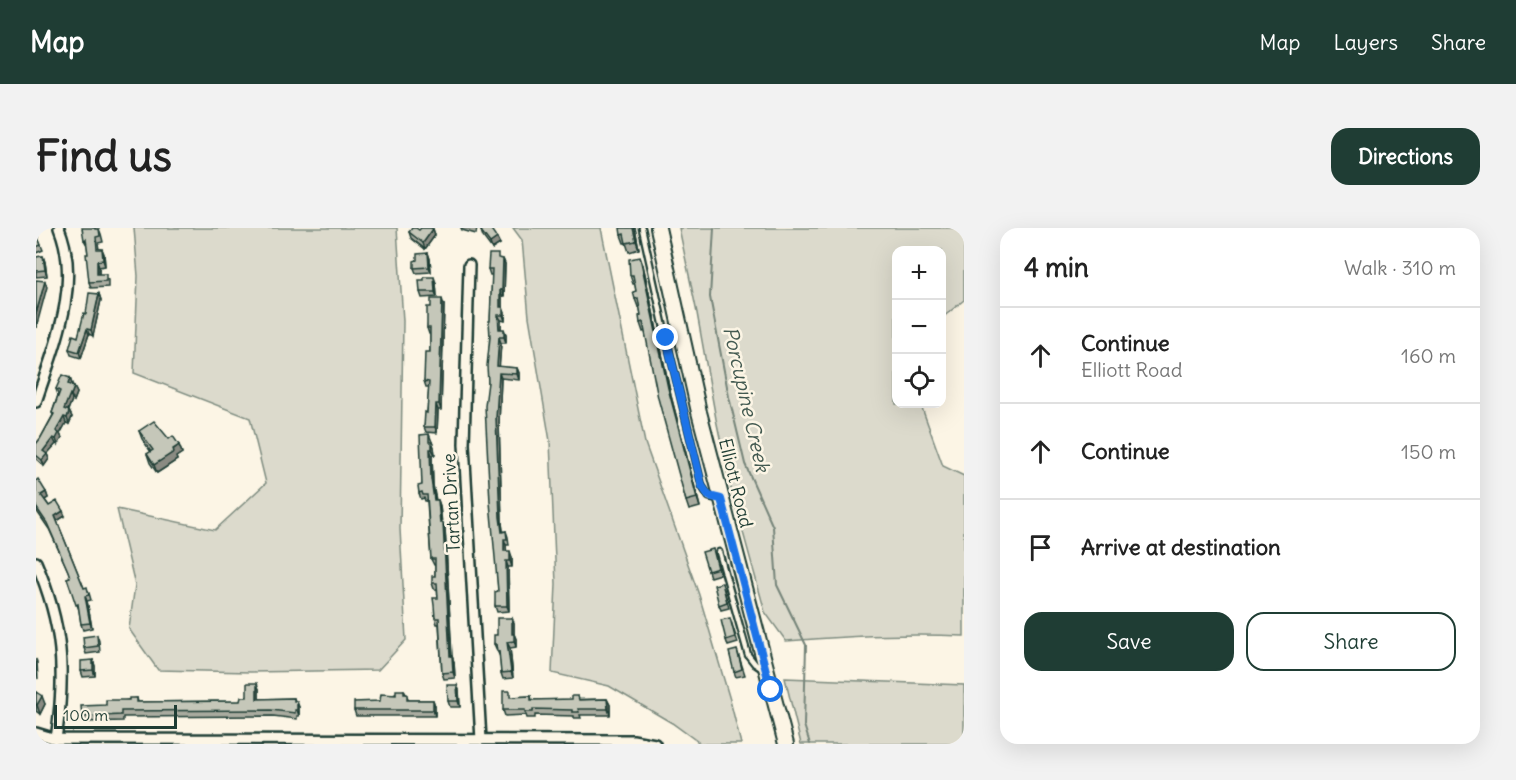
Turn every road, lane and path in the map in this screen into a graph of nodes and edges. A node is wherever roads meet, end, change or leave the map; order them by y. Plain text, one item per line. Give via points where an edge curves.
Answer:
1 (59, 228) edge
2 (642, 228) edge
3 (659, 231) edge
4 (644, 238) junction
5 (469, 265) dead end
6 (36, 402) edge
7 (721, 499) junction
8 (719, 552) dead end
9 (36, 562) edge
10 (766, 671) junction
11 (36, 734) edge
12 (56, 739) junction
13 (481, 740) junction
14 (335, 742) edge
15 (649, 743) edge
16 (786, 744) edge

1 - 6 street via 65,243 66,295 62,322
2 - 4 lane
3 - 4 lane
3 - 7 street, Elliott Road
4 - 7 lane via 702,486 709,496
5 - 13 street, Tartan Drive via 464,444
7 - 10 street, Elliott Road
8 - 10 lane via 748,655
9 - 12 street via 49,594 61,653 62,701
10 - 16 street, Elliott Road
11 - 12 street
12 - 14 street
13 - 14 street
13 - 15 street

